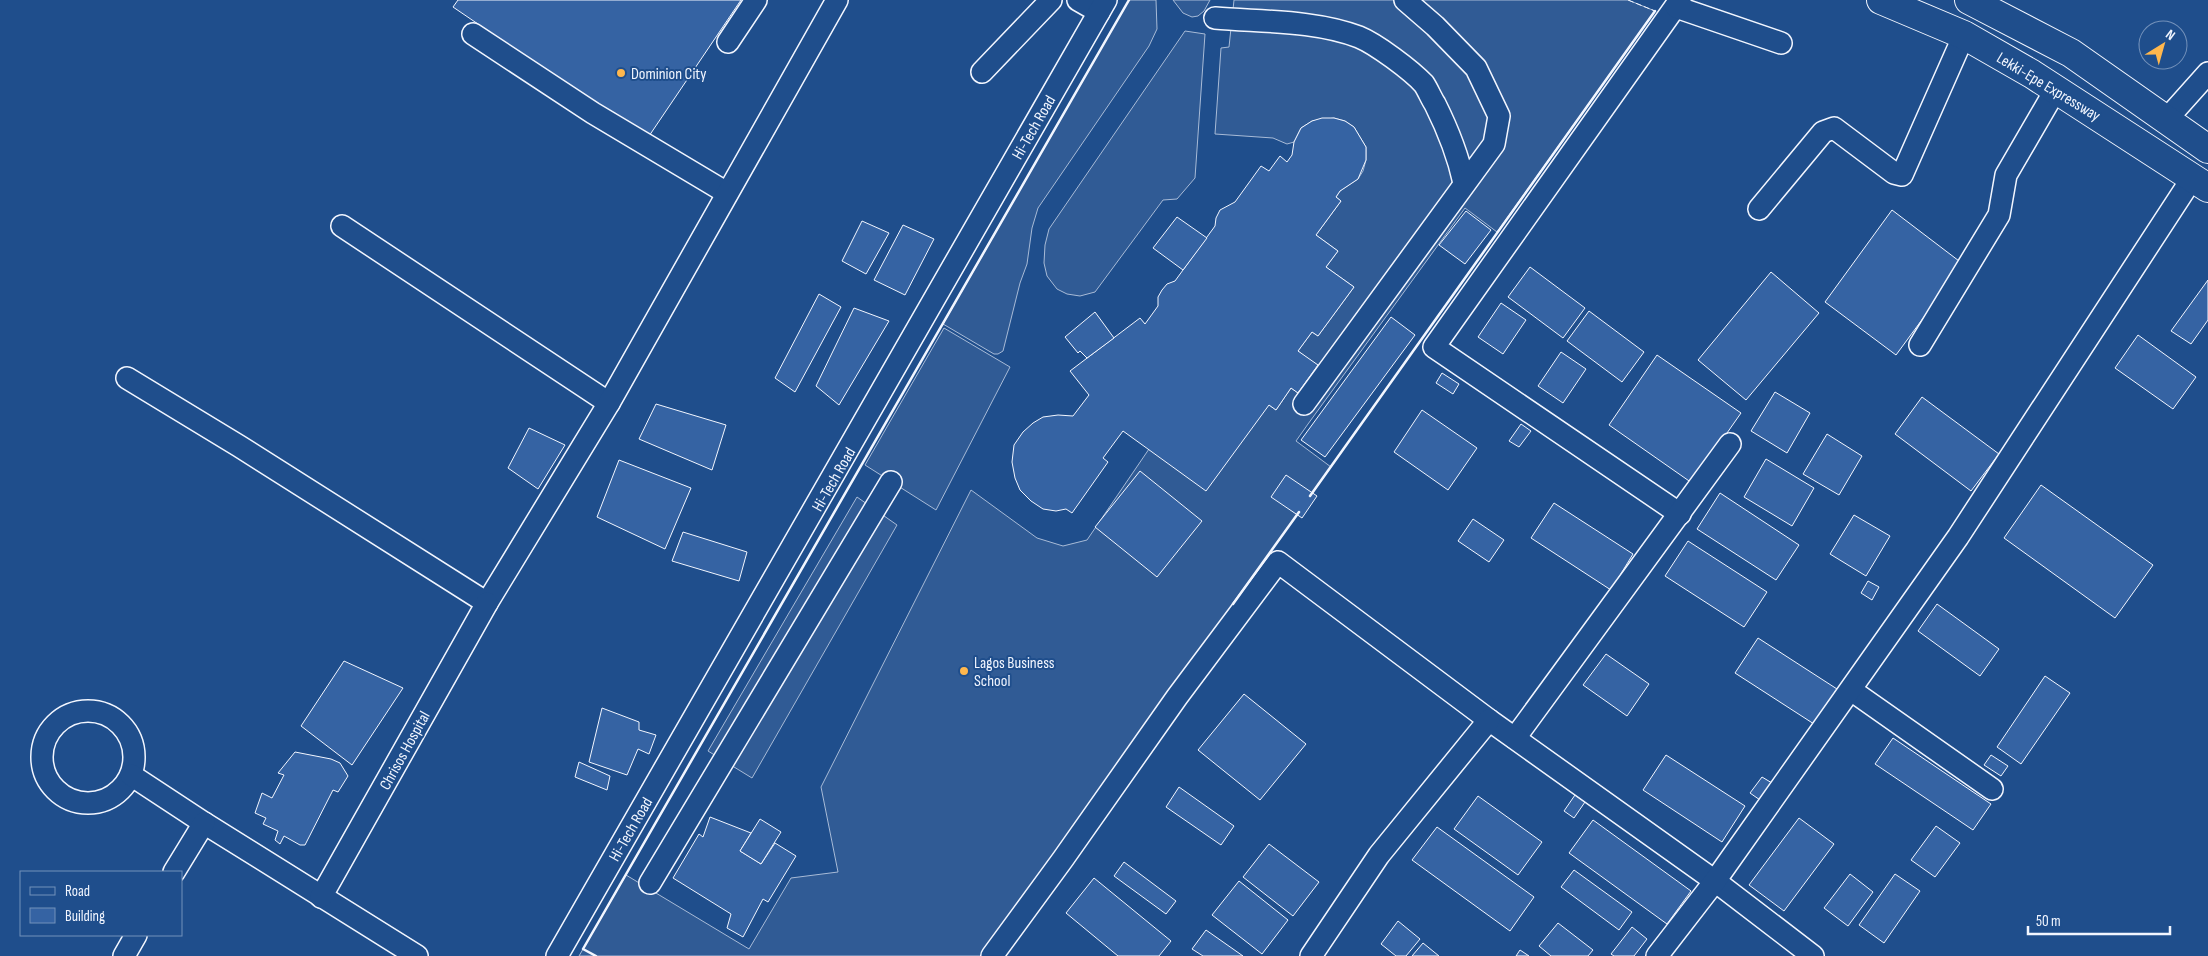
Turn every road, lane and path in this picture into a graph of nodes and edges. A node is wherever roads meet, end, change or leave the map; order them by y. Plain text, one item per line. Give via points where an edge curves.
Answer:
1 (756, 0) edge
2 (838, 0) edge
3 (1051, 0) edge
4 (1078, 0) edge
5 (1405, 0) edge
6 (1881, 0) edge
7 (1969, 0) edge
8 (1678, 3) edge
9 (1102, 6) edge
10 (1215, 18) dead end
11 (472, 34) dead end
12 (1964, 35) junction
13 (728, 42) dead end
14 (1781, 43) dead end
15 (982, 72) dead end
16 (2208, 73) edge
17 (2056, 89) junction
18 (2166, 120) junction
19 (2208, 149) edge
20 (2200, 182) edge
21 (1464, 183) junction
22 (727, 193) junction
23 (1759, 209) dead end
24 (342, 226) dead end
25 (1920, 346) dead end
26 (127, 378) dead end
27 (608, 403) junction
28 (1304, 404) dead end
29 (1730, 444) dead end
30 (892, 482) dead end
31 (1680, 514) junction
32 (487, 603) junction
33 (1851, 690) junction
34 (1489, 720) junction
35 (1515, 738) junction
36 (131, 775) junction
37 (1992, 789) dead end
38 (204, 823) junction
39 (175, 871) edge
40 (1716, 881) junction
41 (650, 883) dead end
42 (321, 897) junction
43 (135, 936) edge
44 (124, 956) edge
45 (417, 956) edge
46 (557, 956) edge
47 (992, 956) edge
48 (1311, 956) edge
49 (1657, 956) edge
50 (1812, 956) edge

1 - 13 street
2 - 22 street, Chrisos Hospital
3 - 15 street
4 - 9 street
5 - 21 street via 1476,68 1499,116 1494,144
6 - 12 highway, Lekki-Epe Expressway
7 - 18 highway via 2071,53
8 - 14 street
8 - 31 street via 1434,347
9 - 46 street, Hi-Tech Road
10 - 21 street via 1339,31 1360,38 1392,58 1424,85 1458,155
11 - 22 street via 593,113
12 - 17 highway, Lekki-Epe Expressway
12 - 23 street via 1902,175 1894,173 1834,128 1828,129
16 - 18 street
17 - 20 highway, Lekki-Epe Expressway
17 - 25 street via 2006,175 1998,215
18 - 19 highway
20 - 33 street
21 - 28 street
22 - 27 street, Chrisos Hospital
24 - 27 street
26 - 32 street
27 - 32 street, Chrisos Hospital
29 - 31 street
30 - 41 street
31 - 35 street
32 - 42 street, Chrisos Hospital
33 - 37 street
33 - 40 street
34 - 35 street
34 - 47 street via 1278,562
34 - 48 street via 1379,855
35 - 40 street
36 - 36 street via 134,757 130,740 116,721 105,715 82,712 70,715 51,729 43,757 46,775 60,794 83,803 95,802 116,794
36 - 38 street
38 - 39 street
38 - 42 street
40 - 49 street
40 - 50 street
42 - 45 street
43 - 44 street

